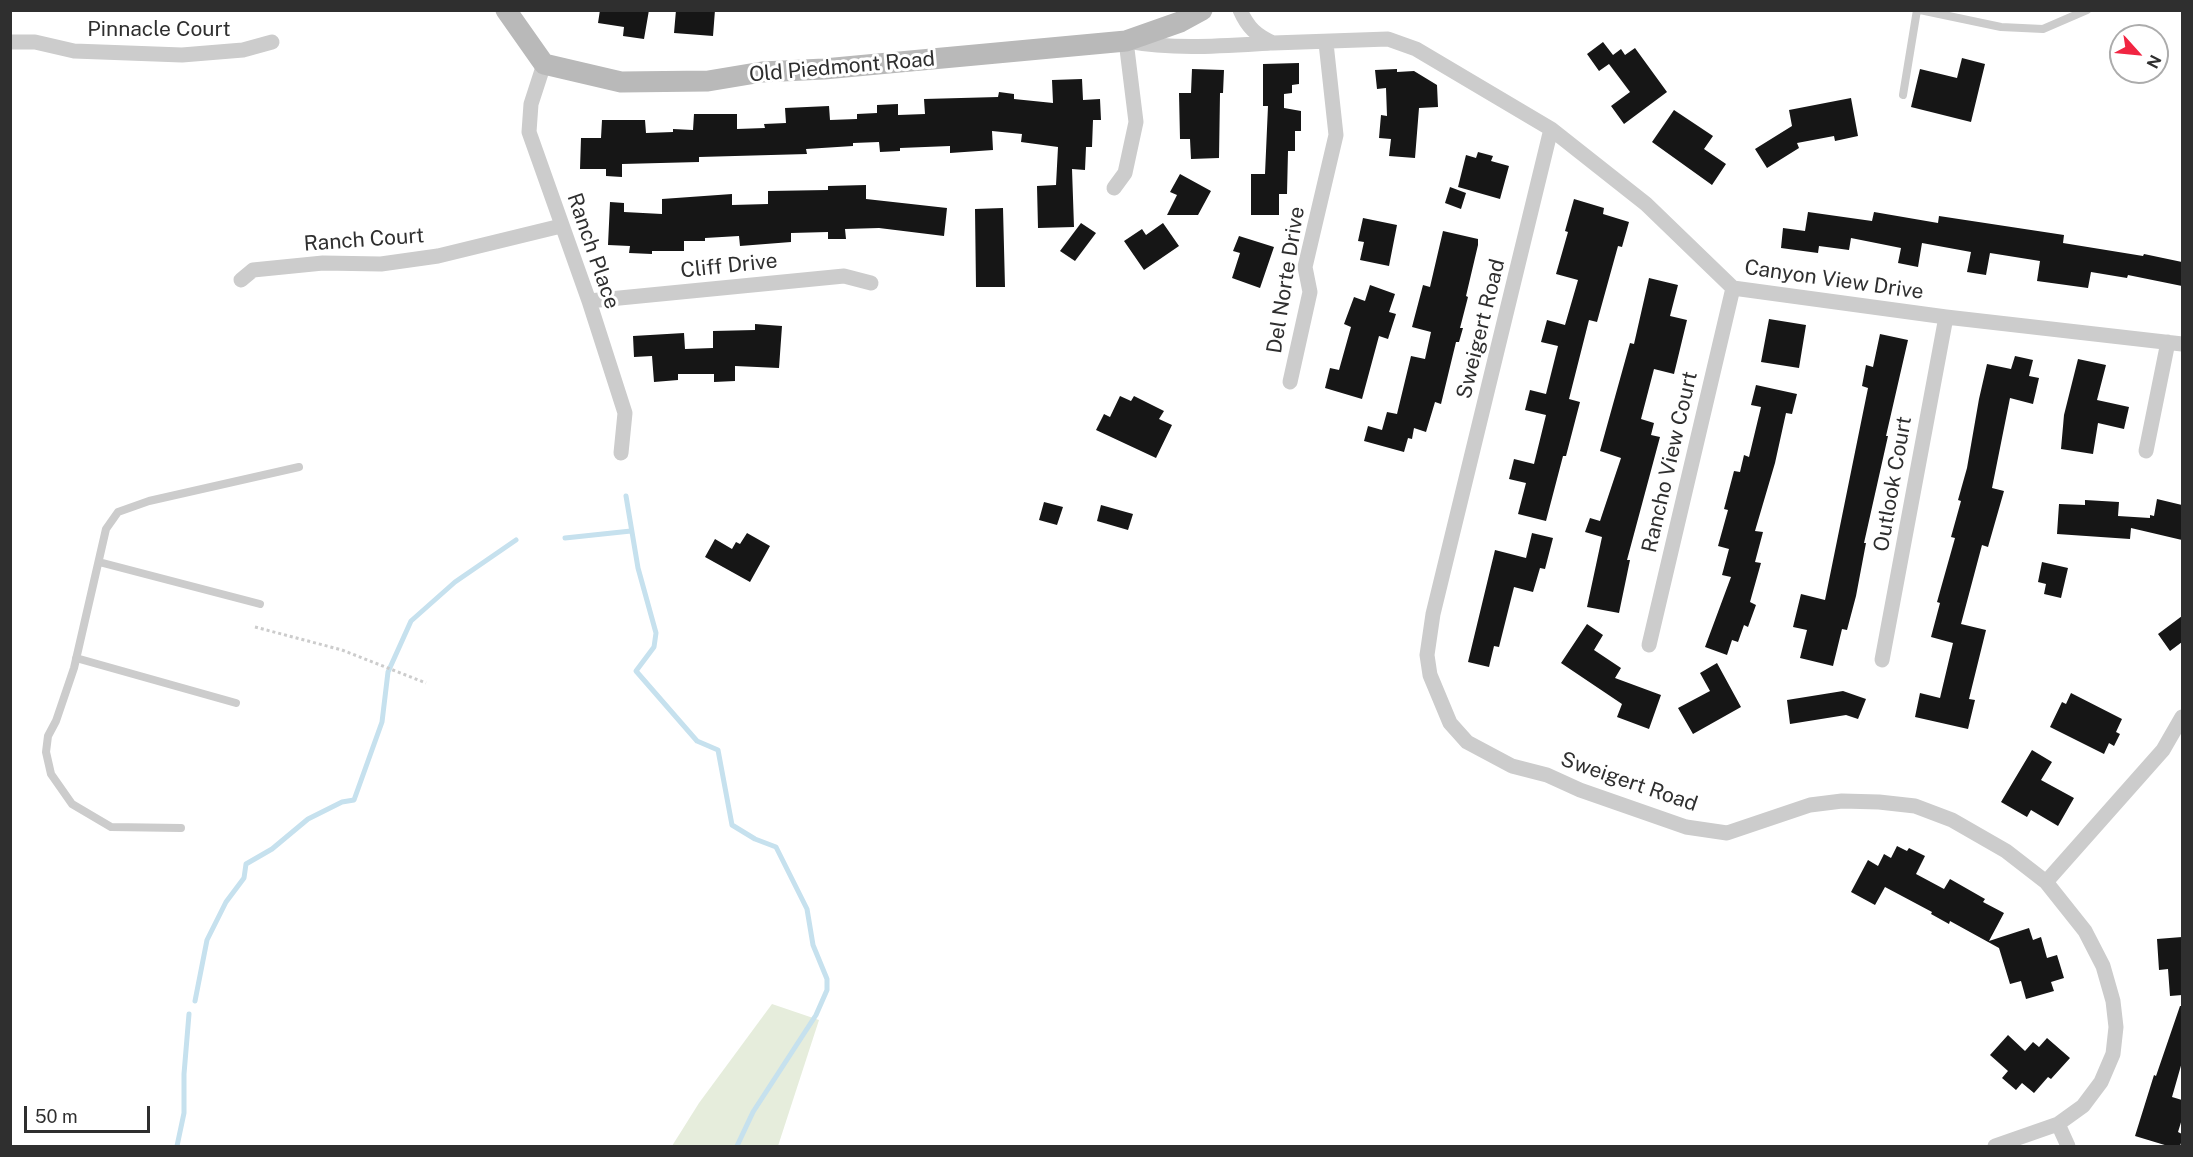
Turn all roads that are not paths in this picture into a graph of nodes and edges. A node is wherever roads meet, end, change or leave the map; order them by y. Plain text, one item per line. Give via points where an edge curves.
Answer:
1 (506, 10) edge
2 (1202, 10) edge
3 (1240, 10) edge
4 (1919, 10) edge
5 (2087, 10) edge
6 (10, 42) edge
7 (272, 42) dead end
8 (1126, 42) junction
9 (1273, 43) junction
10 (1326, 43) junction
11 (544, 64) junction
12 (1903, 95) dead end
13 (1551, 129) junction
14 (1114, 188) dead end
15 (561, 226) junction
16 (241, 280) dead end
17 (872, 283) dead end
18 (1732, 288) junction
19 (589, 301) junction
20 (1946, 317) junction
21 (2175, 343) edge
22 (1290, 382) dead end
23 (2146, 451) dead end
24 (621, 453) dead end
25 (299, 467) dead end
26 (99, 562) junction
27 (260, 604) dead end
28 (1649, 645) dead end
29 (76, 658) junction
30 (1882, 660) dead end
31 (236, 703) dead end
32 (2182, 717) edge
33 (181, 828) dead end
34 (2046, 882) junction
35 (2058, 1124) junction
36 (1995, 1146) edge
37 (2068, 1146) edge

1 - 11 street
2 - 8 street, Old Piedmont Road
3 - 9 street via 1247,26
4 - 5 lane via 2001,27 2043,29
4 - 12 lane
6 - 7 street, Pinnacle Court via 35,42 74,51 182,55 243,50
8 - 9 street, Canyon View Drive via 1198,48
8 - 11 street, Old Piedmont Road via 762,72 708,81 621,82
8 - 14 street via 1136,122 1125,173
9 - 10 street, Canyon View Drive
10 - 13 street, Canyon View Drive via 1388,39 1416,49
10 - 22 street, Del Norte Drive via 1336,135 1305,267 1310,292
11 - 15 street, Ranch Place via 531,104 530,132
13 - 18 street, Canyon View Drive via 1646,204
13 - 34 street, Sweigert Road via 1433,614 1430,675 1450,723 1467,742 1512,766 1547,775 1686,827 1727,832 1810,805 1842,801 1915,806 1952,820 2006,851
15 - 16 street, Ranch Court via 438,256 381,264 323,262 253,270
15 - 19 street, Ranch Place
17 - 19 street, Cliff Drive via 844,276
18 - 20 street, Canyon View Drive
18 - 28 street, Rancho View Court
19 - 24 street, Ranch Place via 625,413
20 - 21 street, Canyon View Drive
20 - 30 street, Outlook Court
21 - 23 street
25 - 26 lane via 149,501 118,512 106,529
26 - 27 lane
26 - 29 lane
29 - 31 lane
29 - 33 lane via 48,736 46,752 51,774 72,804 111,827
32 - 34 street via 2163,750
34 - 35 street, Sweigert Road via 2085,931 2103,966 2116,1027 2113,1054 2101,1082 2083,1106
35 - 36 street, Sweigert Road
35 - 37 street

